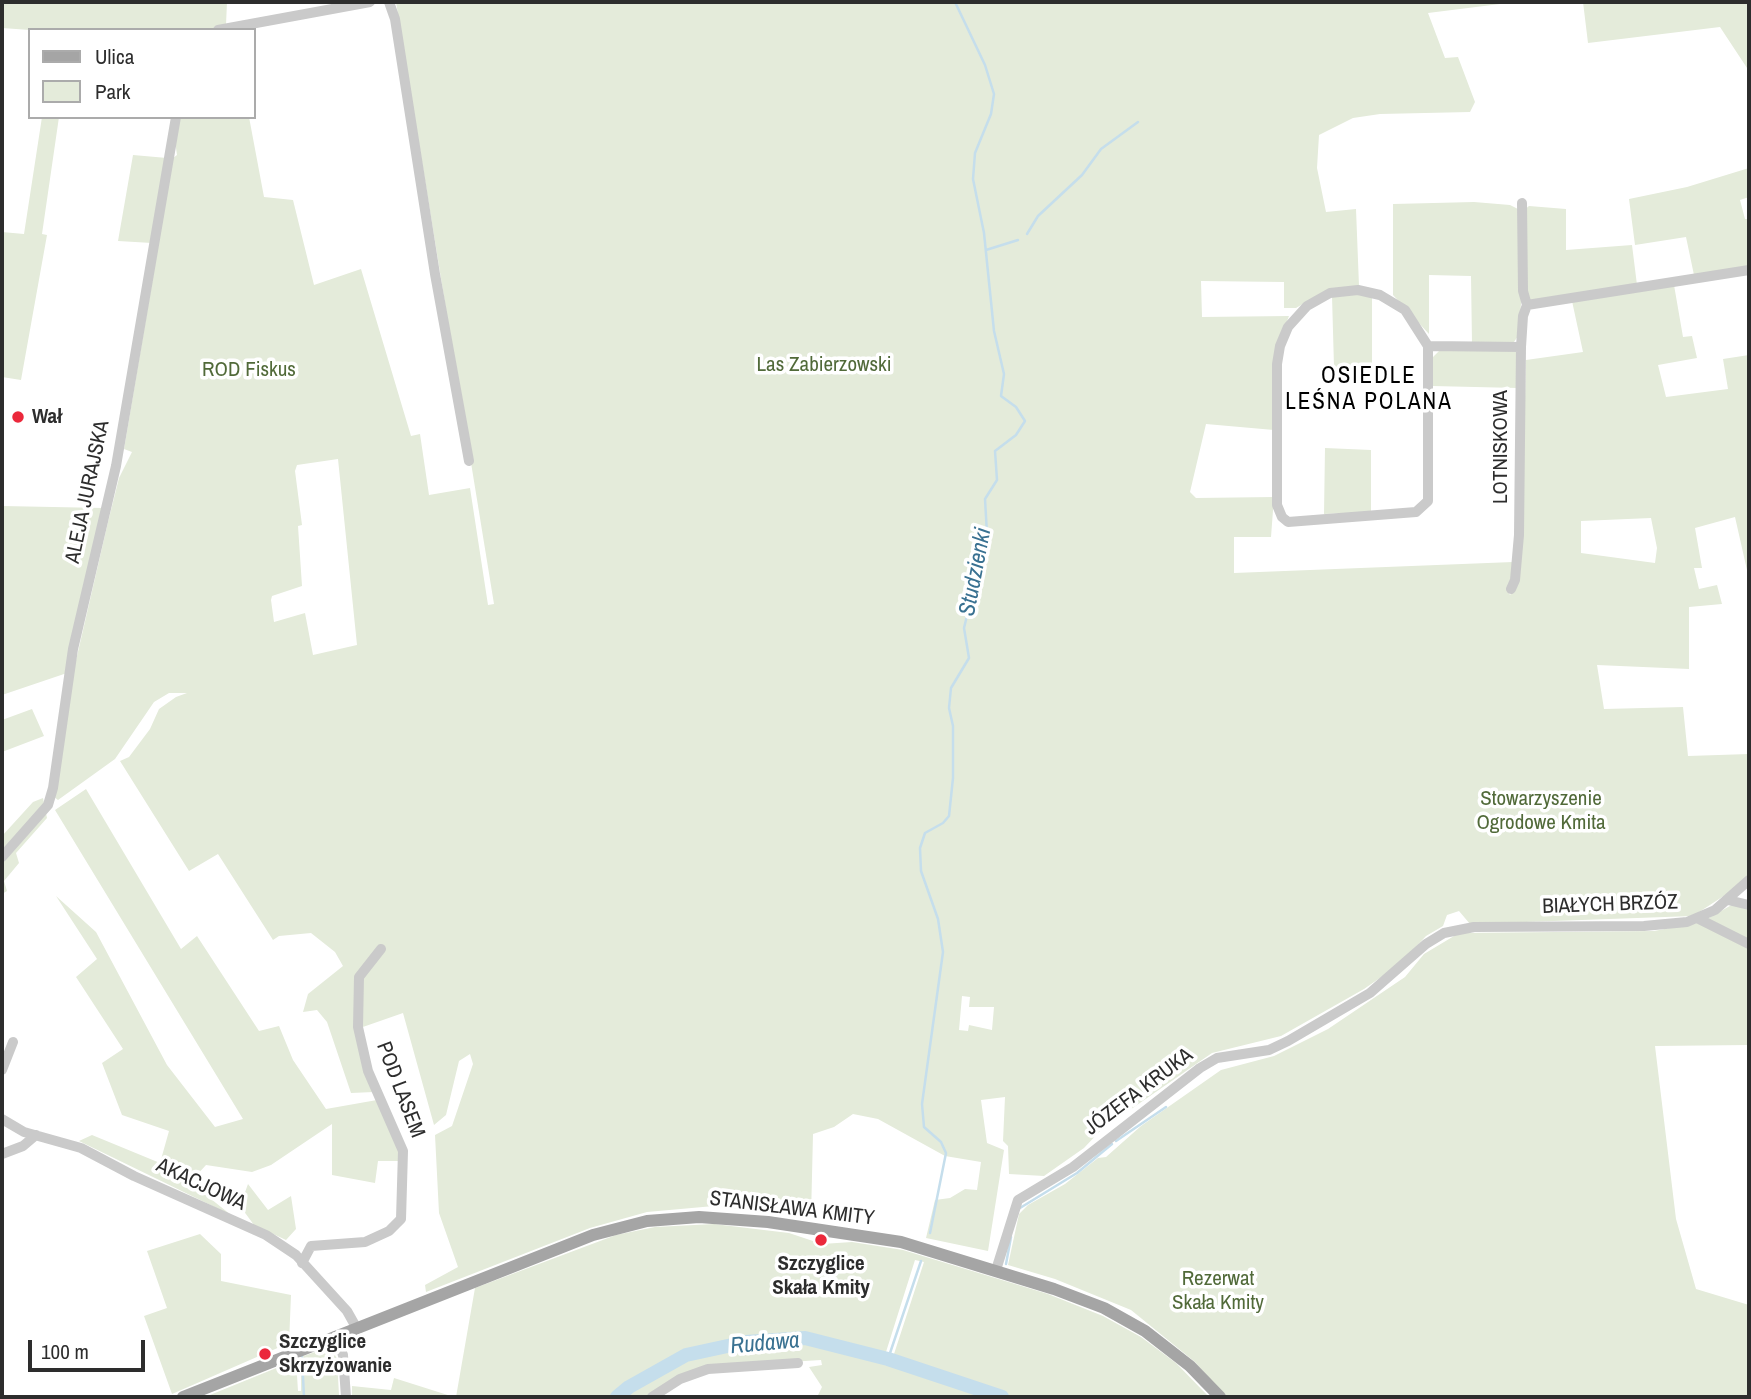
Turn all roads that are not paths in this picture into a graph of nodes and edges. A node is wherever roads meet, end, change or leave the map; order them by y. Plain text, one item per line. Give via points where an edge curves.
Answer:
1 (370, 2) edge
2 (389, 2) edge
3 (229, 28) edge
4 (176, 119) edge
5 (1522, 203) dead end
6 (1749, 270) edge
7 (1527, 305) junction
8 (1428, 346) junction
9 (1521, 347) junction
10 (469, 461) dead end
11 (1511, 589) dead end
12 (2, 857) edge
13 (1749, 880) edge
14 (1728, 900) junction
15 (1749, 905) edge
16 (1699, 919) junction
17 (1459, 929) joint
18 (1749, 944) edge
19 (381, 949) dead end
20 (13, 1042) dead end
21 (2, 1070) edge
22 (2, 1119) edge
23 (36, 1135) junction
24 (2, 1154) edge
25 (302, 1263) junction
26 (996, 1270) junction
27 (356, 1327) junction
28 (335, 1336) junction
29 (798, 1363) dead end
30 (183, 1397) edge
31 (346, 1397) edge
32 (652, 1397) edge
33 (1220, 1397) edge

1 - 3 street
2 - 10 street
4 - 12 street, ALEJA JURAJSKA via 116,466 73,649 53,788 48,805
5 - 7 street, LOTNISKOWA via 1522,291
6 - 7 street
7 - 9 street, LOTNISKOWA
8 - 8 street via 1429,497 1425,505 1412,513 1284,519 1277,505 1277,364 1283,336 1294,318 1330,293 1373,292 1405,310
8 - 9 street
9 - 11 street, LOTNISKOWA via 1519,535
13 - 14 street, BIAŁYCH BRZÓZ
14 - 15 street
14 - 16 street, BIAŁYCH BRZÓZ
16 - 17 street, BIAŁYCH BRZÓZ via 1644,926
16 - 18 street
17 - 26 street, JÓZEFA KRUKA via 1426,944 1370,993 1288,1041 1269,1050 1217,1059 1200,1068 1073,1167 1018,1200
19 - 25 street, POD LASEM via 359,977 358,1027 368,1071 403,1151 401,1219 389,1231 365,1242 312,1245
20 - 21 street
22 - 23 street, AKACJOWA
23 - 24 street
23 - 25 street, AKACJOWA via 81,1148 256,1231 283,1245
25 - 27 street, AKACJOWA
26 - 27 main road, STANISŁAWA KMITY via 875,1237 723,1217 665,1219 585,1237
26 - 33 main road, STANISŁAWA KMITY via 1080,1298 1127,1320 1174,1352
27 - 28 main road, STANISŁAWA KMITY
28 - 30 main road, STANISŁAWA KMITY
28 - 31 street via 343,1355
29 - 32 street via 708,1369 680,1378

